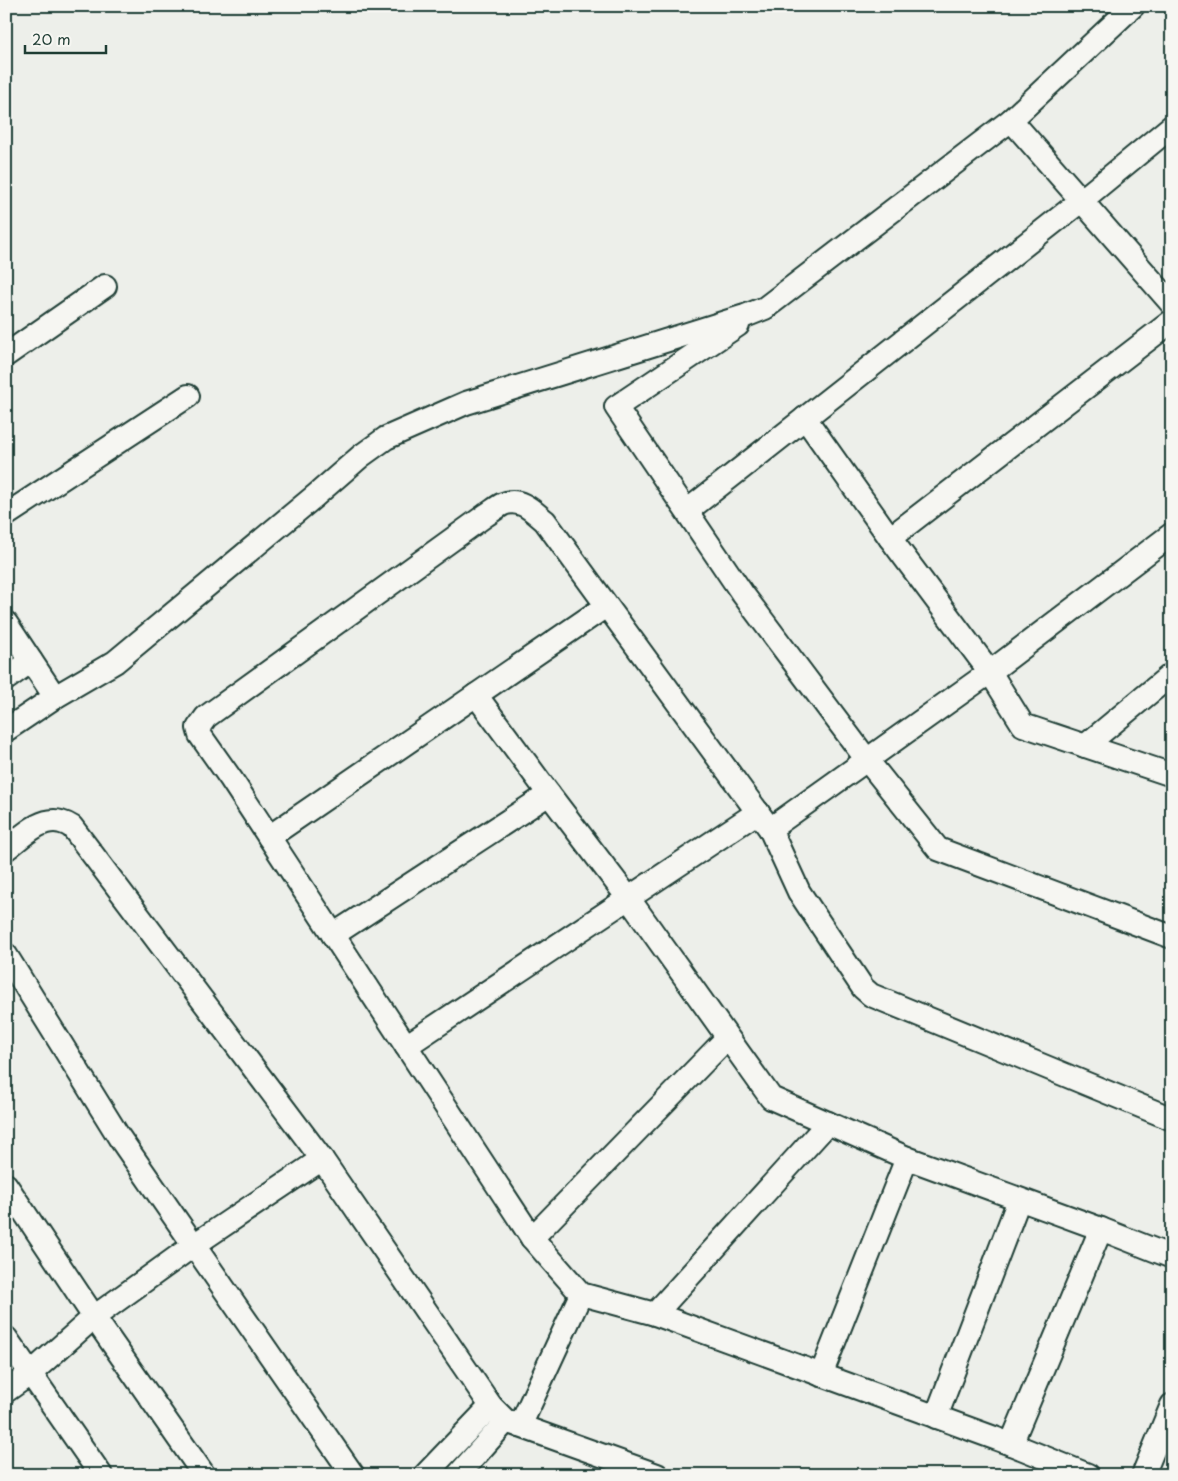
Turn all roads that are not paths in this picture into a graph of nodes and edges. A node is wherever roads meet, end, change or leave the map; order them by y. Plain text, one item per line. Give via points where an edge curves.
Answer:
1 (1133, 6) edge
2 (1011, 120) junction
3 (1172, 126) edge
4 (1082, 200) junction
5 (105, 286) dead end
6 (1172, 304) edge
7 (765, 308) junction
8 (1172, 321) edge
9 (6, 355) edge
10 (188, 396) dead end
11 (805, 418) junction
12 (687, 511) junction
13 (6, 515) edge
14 (1172, 534) edge
15 (890, 538) junction
16 (606, 606) junction
17 (6, 623) edge
18 (31, 662) junction
19 (990, 672) junction
20 (1172, 674) edge
21 (6, 679) edge
22 (476, 695) junction
23 (55, 697) junction
24 (6, 730) edge
25 (1085, 746) junction
26 (866, 760) junction
27 (1172, 775) edge
28 (549, 794) junction
29 (764, 821) junction
30 (269, 837) junction
31 (6, 849) edge
32 (629, 899) junction
33 (333, 935) junction
34 (1172, 937) edge
35 (6, 955) edge
36 (727, 1038) junction
37 (406, 1046) junction
38 (1172, 1119) edge
39 (828, 1124) junction
40 (907, 1158) junction
41 (322, 1159) junction
42 (6, 1185) edge
43 (1019, 1200) junction
44 (1102, 1229) junction
45 (532, 1238) junction
46 (194, 1244) junction
47 (1172, 1257) edge
48 (581, 1294) junction
49 (655, 1314) junction
50 (94, 1317) junction
51 (6, 1338) edge
52 (30, 1374) junction
53 (821, 1375) junction
54 (6, 1391) edge
55 (1172, 1405) edge
56 (936, 1417) junction
57 (505, 1418) junction
58 (1011, 1444) junction
59 (644, 1473) edge
60 (101, 1475) edge
61 (204, 1475) edge
62 (353, 1475) edge
63 (424, 1475) edge
64 (458, 1475) edge
65 (1088, 1475) edge
66 (1143, 1475) edge

1 - 2 street
2 - 4 street
2 - 7 street
3 - 4 street
4 - 6 street
4 - 11 street
5 - 9 street
7 - 12 street via 616,407
7 - 23 street via 466,404 386,438 115,662
8 - 15 street
10 - 13 street
11 - 12 street
11 - 15 street
12 - 26 street via 742,593
14 - 19 street
15 - 19 street
16 - 22 street
16 - 29 street
16 - 30 street via 545,521 529,508 518,502 504,504 486,515 200,724 200,735
17 - 18 street
18 - 21 street
18 - 23 street
19 - 25 street via 1023,725
19 - 26 street
20 - 25 street
22 - 28 street
22 - 30 street
23 - 24 street
25 - 27 street
26 - 29 street
26 - 34 street via 938,849
28 - 32 street
28 - 33 street
29 - 32 street
29 - 38 street via 799,892 871,996
30 - 33 street
31 - 41 street via 36,826 61,821 72,826
32 - 36 street
32 - 37 street
33 - 37 street
35 - 46 street via 119,1137
36 - 39 street via 771,1098
36 - 45 street
37 - 45 street
39 - 40 street
39 - 49 street
40 - 43 street
40 - 53 street
41 - 46 street
41 - 57 street
42 - 50 street
43 - 44 street
43 - 56 street
44 - 47 street
44 - 58 street
45 - 48 street
46 - 50 street
46 - 62 street
48 - 49 street
48 - 57 street
49 - 53 street
50 - 52 street
50 - 61 street
51 - 52 street
52 - 54 street
52 - 60 street
53 - 56 street
55 - 66 street
56 - 58 street
57 - 59 street
57 - 63 street
57 - 64 street
58 - 65 street

